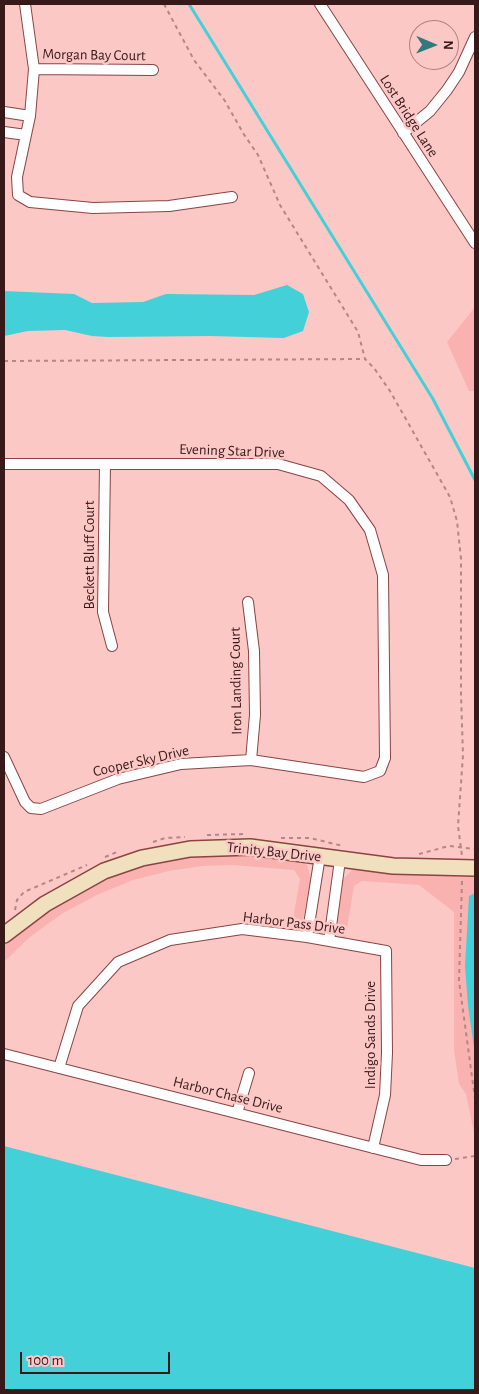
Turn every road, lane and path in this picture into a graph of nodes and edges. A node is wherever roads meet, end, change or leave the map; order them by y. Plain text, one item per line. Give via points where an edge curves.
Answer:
1 (25, 4) edge
2 (164, 4) edge
3 (333, 4) edge
4 (322, 7) edge
5 (475, 37) edge
6 (34, 69) junction
7 (153, 70) dead end
8 (4, 112) edge
9 (30, 116) junction
10 (4, 132) edge
11 (403, 133) junction
12 (26, 135) junction
13 (232, 197) dead end
14 (475, 243) edge
15 (365, 359) junction
16 (4, 361) edge
17 (4, 464) edge
18 (106, 464) junction
19 (248, 602) dead end
20 (112, 646) dead end
21 (4, 757) edge
22 (251, 760) junction
23 (380, 771) joint
24 (320, 856) junction
25 (340, 860) junction
26 (467, 869) edge
27 (6, 927) edge
28 (307, 937) junction
29 (329, 941) junction
30 (386, 951) joint
31 (4, 1054) edge
32 (59, 1068) junction
33 (249, 1073) dead end
34 (475, 1100) edge
35 (237, 1113) junction
36 (373, 1148) junction
37 (475, 1156) edge
38 (446, 1160) joint

1 - 6 street
2 - 15 path via 194,60 224,100 258,155 280,205 355,326
3 - 4 street
4 - 11 street, Lost Bridge Lane
5 - 11 street via 447,90 430,111
6 - 7 street, Morgan Bay Court
6 - 9 street
8 - 9 street
9 - 12 street
10 - 12 street
11 - 14 street, Lost Bridge Lane
12 - 13 street via 17,176 18,195 30,202 93,208 169,206
15 - 16 path
15 - 26 path via 390,391 444,484 457,521 462,559 463,755 458,826
17 - 18 street, Evening Star Drive
18 - 20 street, Beckett Bluff Court via 102,612
18 - 23 street, Evening Star Drive via 278,464 321,476 349,500 370,530 383,575 385,758
19 - 22 street, Iron Landing Court via 254,651 255,715
21 - 22 street, Cooper Sky Drive via 25,802 31,808 41,809 118,779 181,764
22 - 23 street, Cooper Sky Drive via 364,777
24 - 25 street, Trinity Bay Drive
24 - 27 street, Trinity Bay Drive via 250,847 219,847 142,858 104,871
24 - 28 street
25 - 26 street, Trinity Bay Drive
25 - 29 street
26 - 34 path via 459,981
28 - 29 street, Harbor Pass Drive
28 - 32 street, Harbor Pass Drive via 242,929 170,940 118,962 78,1006
29 - 30 street, Harbor Pass Drive
30 - 36 street, Indigo Sands Drive via 385,1095
31 - 32 street, Harbor Chase Drive
32 - 35 street, Harbor Chase Drive
33 - 35 street
35 - 36 street, Harbor Chase Drive
36 - 38 street, Harbor Chase Drive via 421,1160
37 - 38 path

